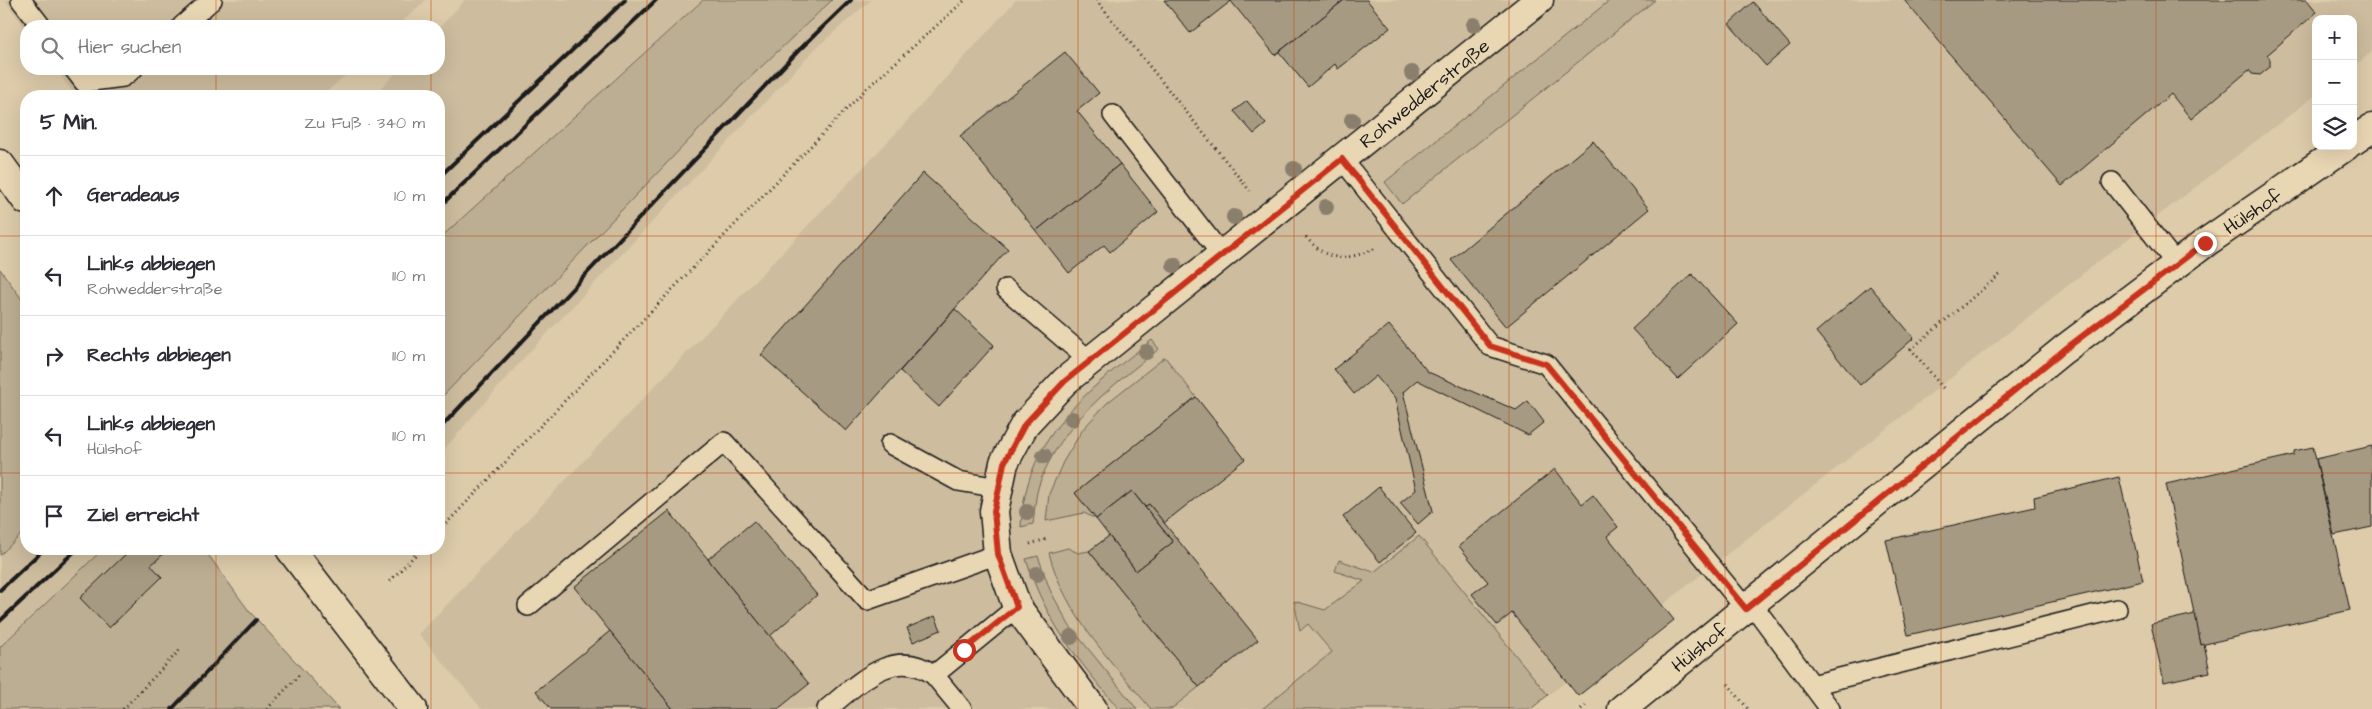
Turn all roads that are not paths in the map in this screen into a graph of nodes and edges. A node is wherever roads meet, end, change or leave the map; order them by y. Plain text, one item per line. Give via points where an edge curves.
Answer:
1 (21, 0) edge
2 (212, 0) edge
3 (1540, 0) edge
4 (36, 20) edge
5 (189, 20) edge
6 (79, 75) edge
7 (126, 75) edge
8 (1113, 115) dead end
9 (2372, 128) edge
10 (2357, 138) edge
11 (2340, 150) edge
12 (1342, 159) junction
13 (0, 164) edge
14 (2112, 182) dead end
15 (20, 192) edge
16 (1222, 255) junction
17 (2177, 265) junction
18 (1006, 289) dead end
19 (1090, 361) junction
20 (890, 444) dead end
21 (999, 488) junction
22 (998, 554) junction
23 (295, 555) edge
24 (528, 606) dead end
25 (1749, 606) junction
26 (1017, 607) junction
27 (2117, 609) dead end
28 (934, 675) junction
29 (1812, 684) junction
30 (413, 709) edge
31 (827, 709) edge
32 (962, 709) edge
33 (1093, 709) edge
34 (1622, 709) edge
35 (1830, 709) edge

1 - 4 lane
2 - 5 lane
3 - 12 main road, Rohwedderstraße
6 - 7 lane via 84,82
8 - 16 lane
9 - 10 main road
11 - 17 main road, Hülshof
12 - 16 main road, Rohwedderstraße
12 - 25 lane via 1490,346 1546,364
13 - 15 main road
14 - 17 lane
16 - 19 main road, Rohwedderstraße
17 - 25 main road, Hülshof via 2064,350
18 - 19 lane
19 - 21 main road, Rohwedderstraße via 1065,381 1025,424 1004,463
20 - 21 lane via 958,482
21 - 22 main road, Rohwedderstraße via 994,511
22 - 24 lane via 867,600 724,442
22 - 26 main road, Rohwedderstraße
23 - 30 main road
25 - 29 lane
25 - 34 main road, Hülshof
26 - 28 lane
26 - 33 main road, Rohwedderstraße
27 - 29 lane
28 - 31 lane via 909,662 894,664 863,679
28 - 32 lane
29 - 35 lane

